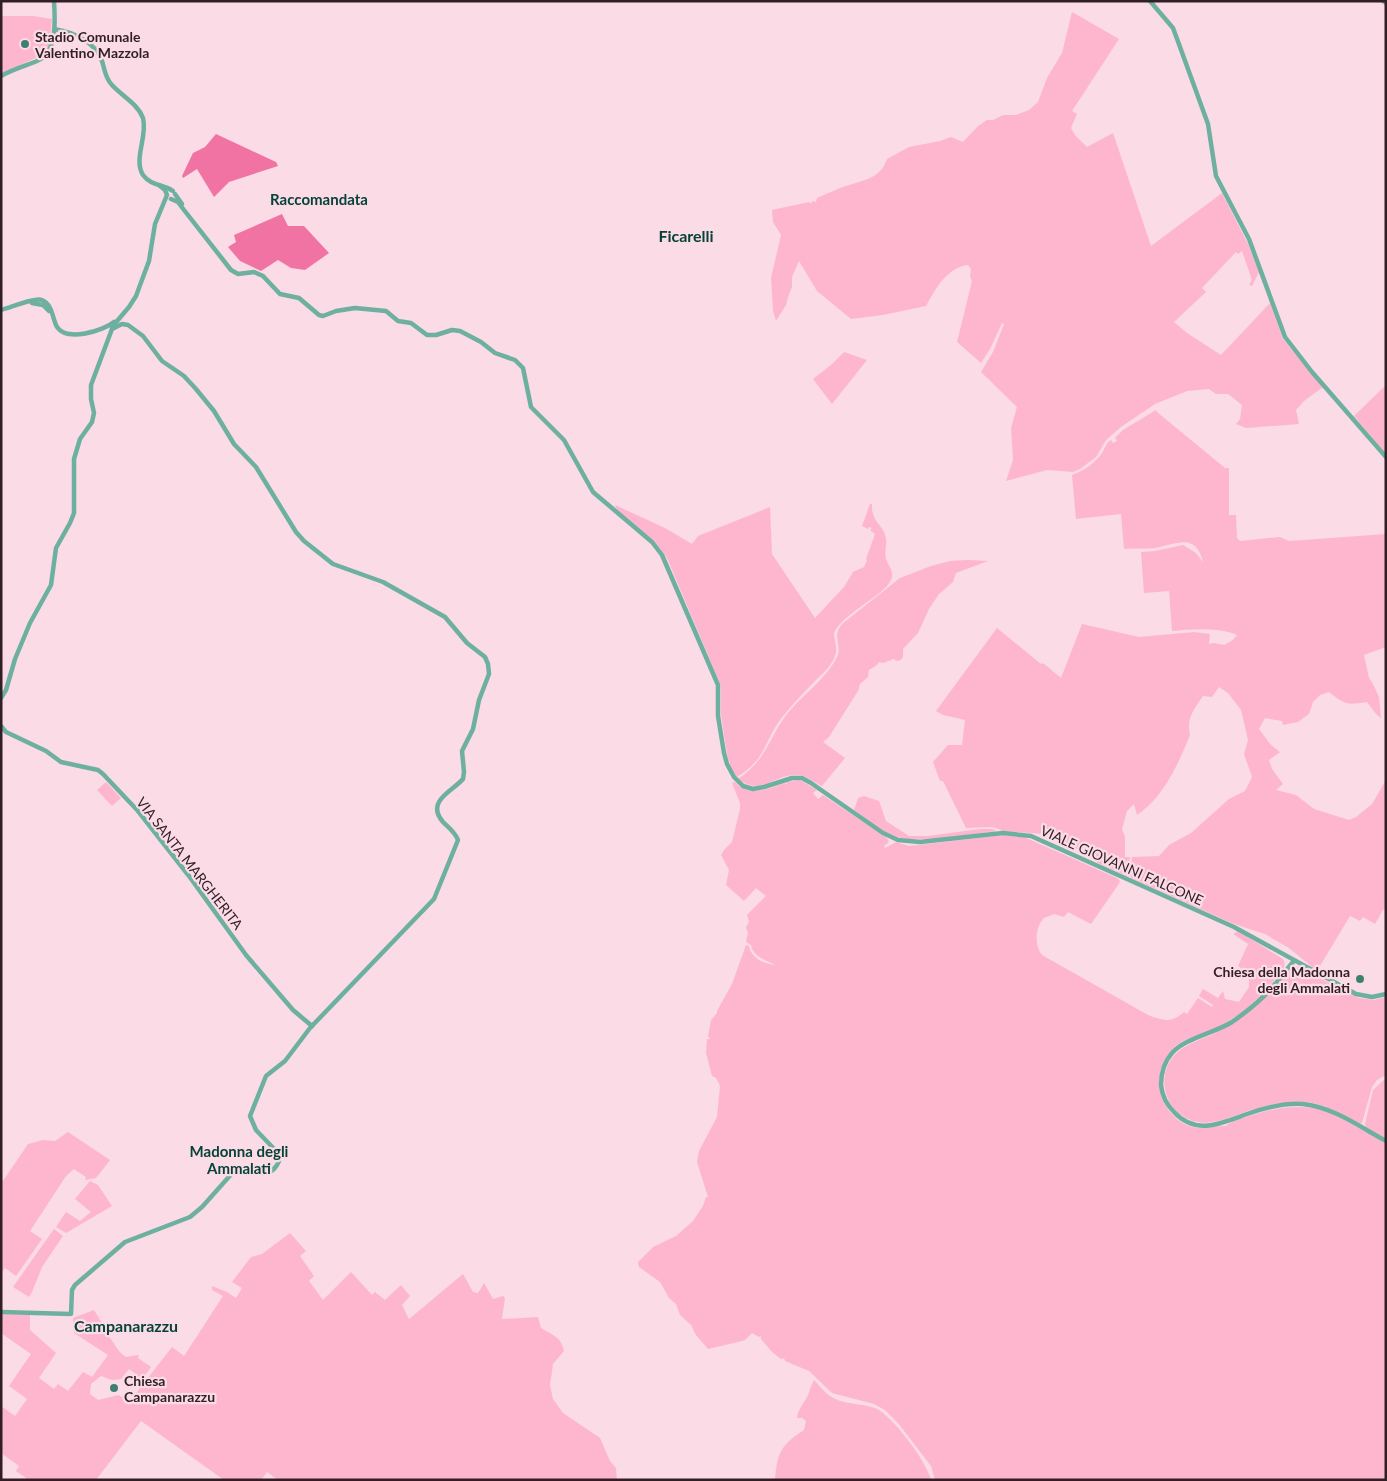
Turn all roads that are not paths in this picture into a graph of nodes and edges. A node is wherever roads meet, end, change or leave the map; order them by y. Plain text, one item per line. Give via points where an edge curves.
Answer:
1 (54, 1) edge
2 (1150, 1) edge
3 (54, 29) junction
4 (1, 76) edge
5 (158, 185) junction
6 (174, 192) junction
7 (169, 197) junction
8 (184, 210) junction
9 (1, 310) edge
10 (110, 329) junction
11 (1386, 457) edge
12 (1, 698) edge
13 (2, 728) edge
14 (1284, 956) junction
15 (1294, 961) junction
16 (1286, 969) junction
17 (1386, 994) edge
18 (312, 1026) junction
19 (1386, 1141) edge
20 (1, 1312) edge

1 - 3 street
2 - 11 street via 1176,36 1208,124 1216,176 1249,239 1285,337
3 - 4 street via 51,46 43,57
3 - 5 street via 71,33 90,44 102,59 109,82 138,109 144,124 141,169 146,178
5 - 6 street
5 - 7 street
6 - 7 street via 174,198
6 - 8 street
7 - 8 street
7 - 10 street via 156,224 149,261 136,296
8 - 14 street, VIALE GIOVANNI FALCONE via 231,270 238,274 254,272 263,276 280,294 298,298 321,316 355,308 386,311 398,321 411,323 427,335 460,331 495,353 519,363 523,368 531,407 564,440 598,497 652,542 662,555 718,685 718,716 727,764 744,786 756,789 792,778 805,779 898,840 920,842 1003,833 1031,836 1234,927
9 - 10 street via 39,300 50,308 57,327 65,333 75,335
10 - 12 street via 91,385 92,422 80,439 74,460 74,516 56,548 51,584 30,623
10 - 18 street via 122,324 131,327 148,341 162,361 193,385 234,444 256,467 304,541 333,564 383,582 446,617 488,664 489,674 473,729 462,751 464,779 443,796 438,806 442,820 458,840 437,894
13 - 18 street, VIA SANTA MARGHERITA via 57,760 103,774 138,811 250,959 293,1010
14 - 15 street, VIALE GIOVANNI FALCONE
14 - 16 street
15 - 16 street
15 - 17 street, VIALE GIOVANNI FALCONE via 1361,996
16 - 19 street via 1267,993 1241,1015 1174,1051 1162,1077 1166,1102 1184,1120 1205,1126 1289,1104 1309,1105 1337,1114
18 - 20 street via 285,1061 266,1076 250,1116 256,1130 280,1157 272,1172 263,1175 240,1168 230,1174 213,1196 190,1217 125,1242 75,1285 71,1314

